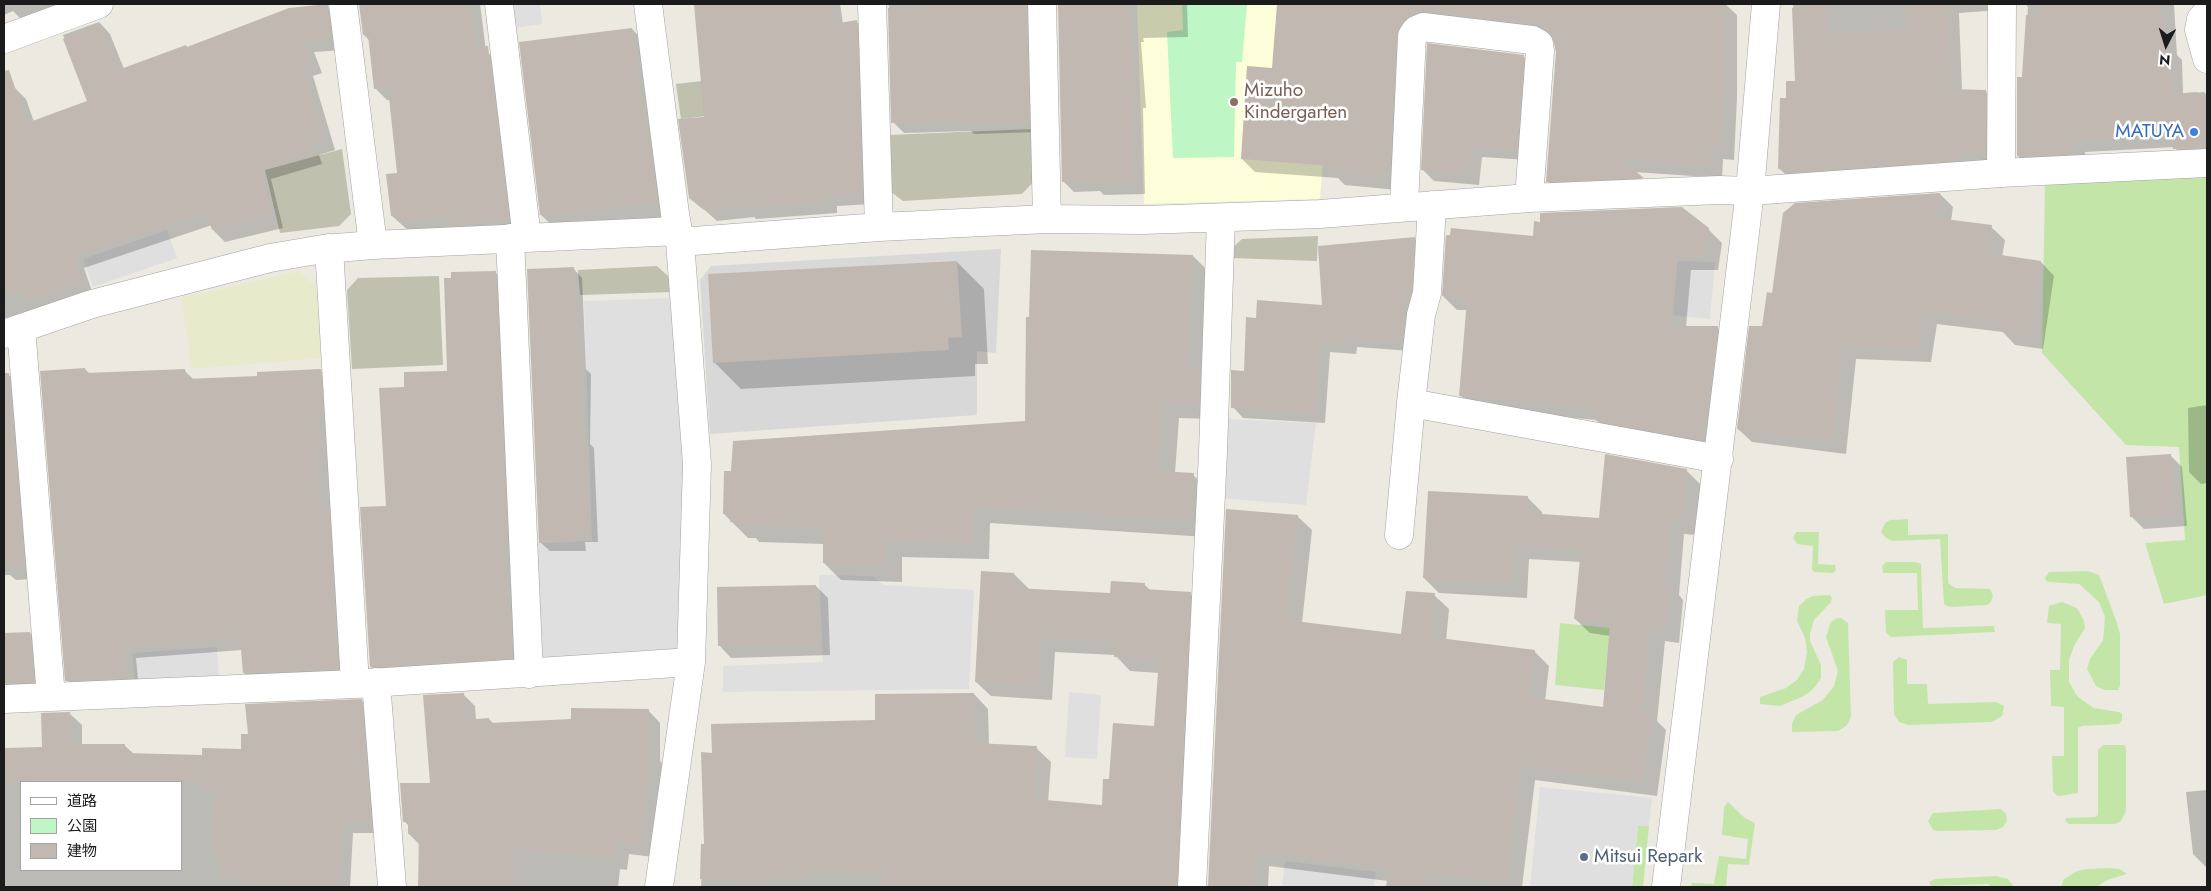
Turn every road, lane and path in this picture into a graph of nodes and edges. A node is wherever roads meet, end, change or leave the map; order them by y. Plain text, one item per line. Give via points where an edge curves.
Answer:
1 (99, 4) edge
2 (343, 4) edge
3 (499, 4) edge
4 (648, 4) edge
5 (872, 4) edge
6 (1042, 4) edge
7 (1766, 4) edge
8 (2002, 4) edge
9 (2207, 13) edge
10 (4, 39) edge
11 (2207, 59) edge
12 (2207, 163) edge
13 (2001, 173) junction
14 (1750, 191) junction
15 (1529, 198) junction
16 (1432, 205) junction
17 (1404, 206) junction
18 (1221, 218) junction
19 (1047, 219) junction
20 (879, 227) junction
21 (679, 236) junction
22 (518, 238) junction
23 (373, 244) junction
24 (329, 248) junction
25 (12, 331) edge
26 (1411, 403) junction
27 (1719, 459) junction
28 (1399, 535) dead end
29 (691, 662) junction
30 (529, 674) junction
31 (366, 683) junction
32 (51, 697) junction
33 (4, 699) edge
34 (392, 887) edge
35 (659, 887) edge
36 (1192, 887) edge
37 (1666, 887) edge

1 - 10 street
2 - 23 street
3 - 22 street
4 - 21 street
5 - 20 street
6 - 19 street
7 - 14 street
8 - 13 street
9 - 11 street via 2201,19 2199,30
12 - 13 street
13 - 14 street
14 - 15 street
14 - 27 street
15 - 16 street
15 - 17 street via 1539,44 1532,40 1424,27 1412,36
16 - 17 street
16 - 26 street via 1427,293 1421,315
17 - 18 street
18 - 19 street
18 - 36 street
19 - 20 street
20 - 21 street
21 - 22 street
21 - 29 street via 697,464
22 - 23 street
22 - 30 street
23 - 24 street
24 - 25 street via 270,258 92,304
24 - 31 street
25 - 32 street
26 - 27 street
26 - 28 street
27 - 37 street
29 - 30 street
29 - 35 street
30 - 31 street
31 - 32 street
31 - 34 street
32 - 33 street

